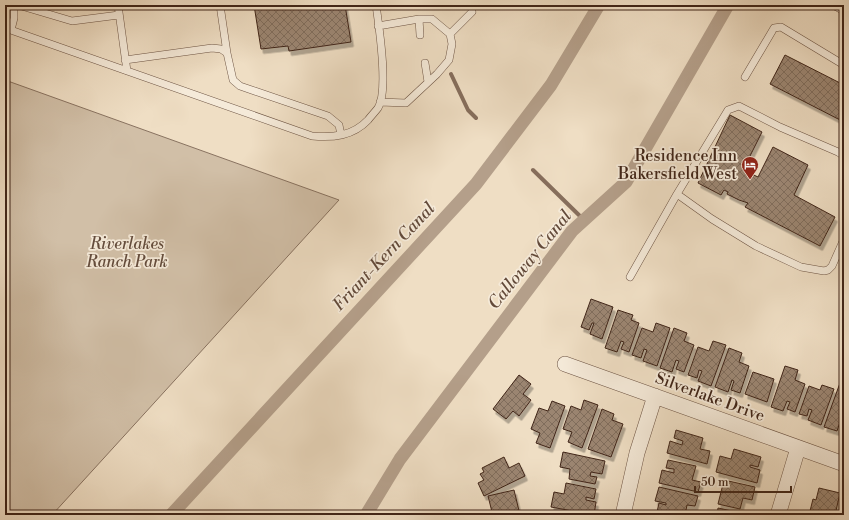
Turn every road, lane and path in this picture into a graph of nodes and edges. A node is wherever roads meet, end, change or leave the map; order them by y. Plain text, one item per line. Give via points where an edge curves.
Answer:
1 (14, 5) edge
2 (18, 5) edge
3 (118, 5) edge
4 (220, 5) edge
5 (376, 5) edge
6 (833, 5) edge
7 (844, 11) edge
8 (472, 12) dead end
9 (119, 14) junction
10 (419, 19) junction
11 (378, 26) junction
12 (8, 29) edge
13 (450, 34) junction
14 (420, 35) dead end
15 (227, 53) junction
16 (125, 60) junction
17 (425, 63) dead end
18 (844, 65) edge
19 (126, 71) junction
20 (745, 77) dead end
21 (428, 82) junction
22 (380, 102) junction
23 (342, 135) junction
24 (844, 156) edge
25 (677, 194) junction
26 (844, 239) edge
27 (630, 277) dead end
28 (564, 364) dead end
29 (655, 396) junction
30 (798, 448) junction
31 (844, 464) edge
32 (623, 515) edge
33 (778, 515) edge

1 - 12 lane via 14,18
2 - 9 lane via 72,21
3 - 9 lane
4 - 15 lane
5 - 11 lane
6 - 7 lane
8 - 13 lane
9 - 16 lane
10 - 11 lane
10 - 13 lane via 432,19
10 - 14 lane
11 - 22 lane via 383,88
12 - 19 lane
13 - 21 lane via 452,44 449,60
15 - 16 lane via 212,48
15 - 23 lane via 233,80 240,86 328,116 339,125
16 - 19 lane
17 - 21 lane
18 - 20 lane via 782,27 774,28
19 - 23 lane via 312,136
21 - 22 lane via 406,103
22 - 23 lane via 379,107 361,127 350,134
24 - 25 lane via 739,106 728,110
25 - 26 lane via 756,246 801,267 828,270
25 - 27 lane
28 - 29 street, Silverlake Drive
29 - 30 street, Silverlake Drive
29 - 32 street via 637,453
30 - 31 street, Silverlake Drive
30 - 33 street

